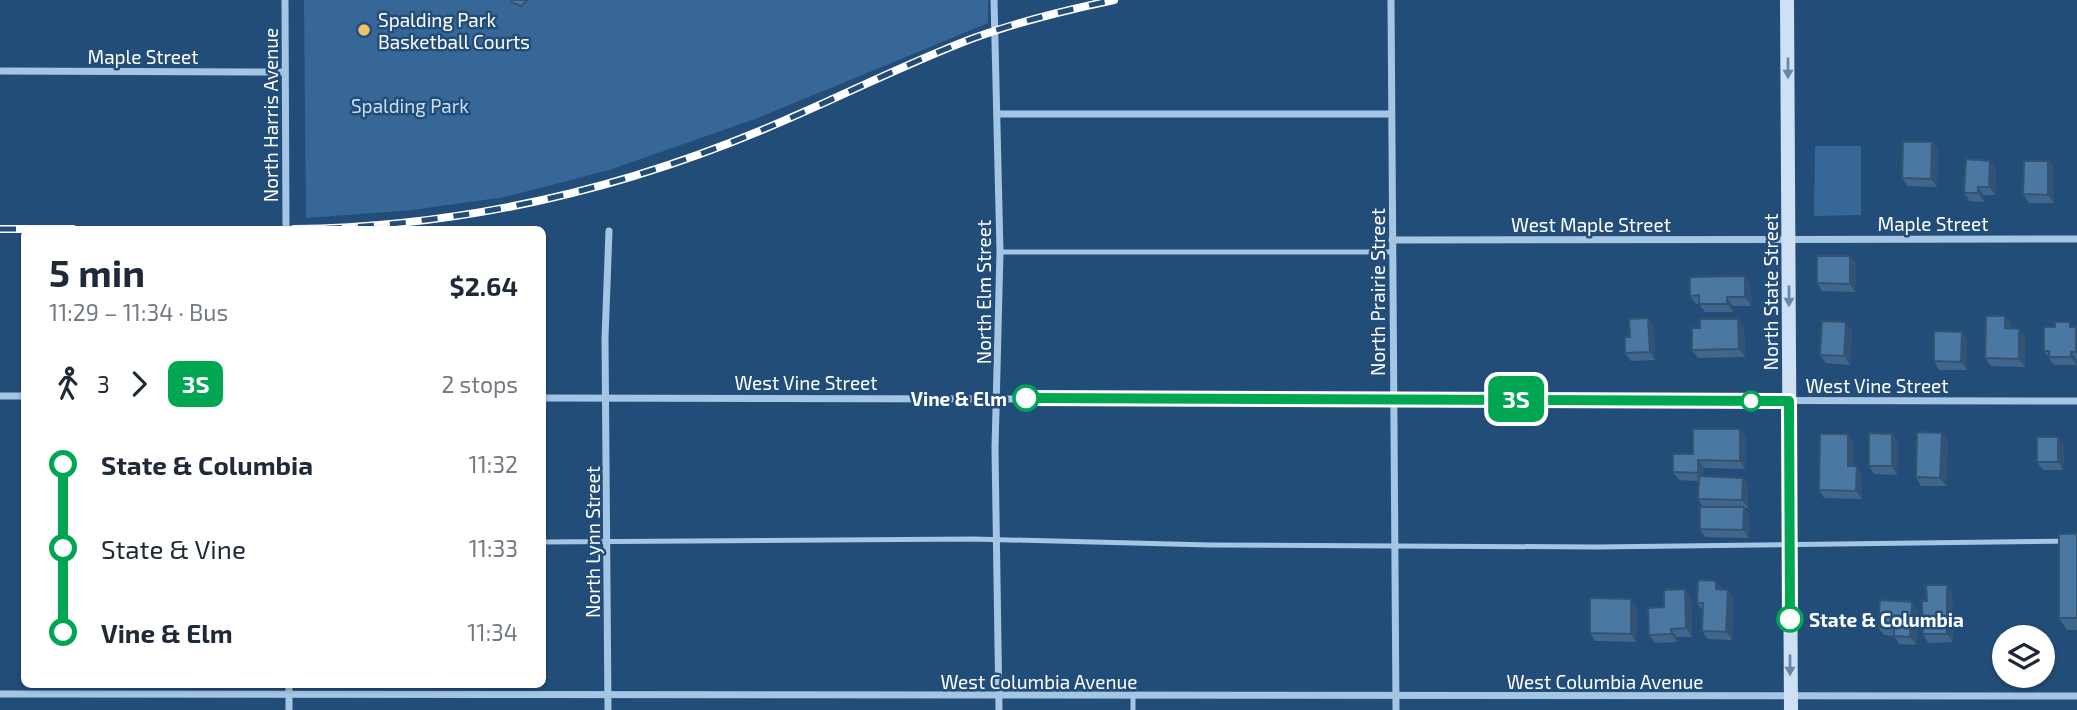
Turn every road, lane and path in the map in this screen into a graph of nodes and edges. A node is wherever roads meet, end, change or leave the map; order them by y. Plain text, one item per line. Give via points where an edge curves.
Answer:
1 (285, 0) edge
2 (994, 0) edge
3 (1391, 0) edge
4 (1787, 0) edge
5 (0, 71) edge
6 (285, 72) junction
7 (997, 114) junction
8 (1391, 114) junction
9 (286, 226) edge
10 (610, 231) dead end
11 (1789, 239) junction
12 (2077, 239) edge
13 (1392, 240) junction
14 (1000, 252) junction
15 (1392, 252) junction
16 (0, 396) edge
17 (21, 397) edge
18 (546, 398) edge
19 (607, 398) junction
20 (998, 398) junction
21 (1393, 398) junction
22 (1789, 401) junction
23 (2077, 401) edge
24 (997, 539) junction
25 (2077, 541) edge
26 (546, 542) edge
27 (608, 542) junction
28 (1790, 544) junction
29 (1395, 545) junction
30 (289, 688) edge
31 (0, 694) edge
32 (289, 695) junction
33 (608, 696) junction
34 (2077, 696) edge
35 (999, 697) junction
36 (1133, 697) junction
37 (1396, 697) junction
38 (1791, 703) edge
39 (289, 710) edge
40 (608, 710) edge
41 (999, 710) edge
42 (1133, 710) edge
43 (1396, 710) edge

1 - 6 street, North Harris Avenue
2 - 7 street, North Elm Street
3 - 8 street, North Prairie Street
4 -> 11 main road, North State Street
5 - 6 street, Maple Street
6 - 9 street, North Harris Avenue
7 - 8 street
7 - 14 street, North Elm Street
8 - 13 street, North Prairie Street
10 - 19 street, North Lynn Street
11 - 12 street, Maple Street
11 - 13 street, West Maple Street
11 -> 22 main road, North State Street
13 - 15 street, North Prairie Street
14 - 15 lane
14 - 20 street, North Elm Street
15 - 21 street, North Prairie Street
16 - 17 street
18 - 19 street, West Vine Street
19 - 20 street, West Vine Street
19 - 27 street, North Lynn Street
20 - 21 street, West Vine Street
20 - 24 street, North Elm Street
21 - 22 street, West Vine Street
21 - 29 street, North Prairie Street
22 - 23 street, West Vine Street
22 - 28 main road, North State Street
24 - 27 lane
24 - 29 lane
24 - 35 street, North Elm Street
25 - 28 lane
26 - 27 lane
27 - 33 street, North Lynn Street
28 - 29 lane
28 -> 38 main road, North State Street
29 - 37 street, North Prairie Street
30 - 32 street
31 - 32 street, West Columbia Avenue
32 - 33 street, West Columbia Avenue
32 - 39 street
33 - 35 street, West Columbia Avenue
33 - 40 street, North Lynn Street
34 - 38 street, West Columbia Avenue
35 - 36 street, West Columbia Avenue
35 - 41 street, North Elm Street
36 - 37 street, West Columbia Avenue
36 - 42 lane
37 - 38 street, West Columbia Avenue
37 - 43 street, North Prairie Street

